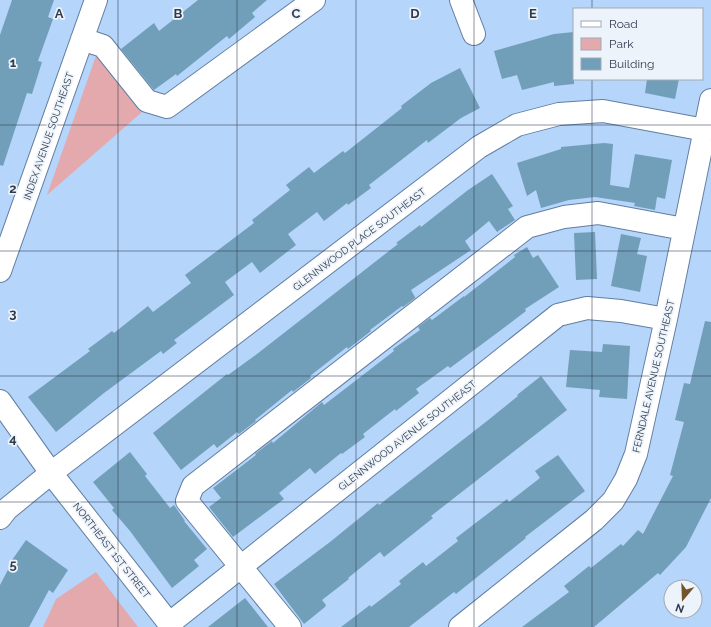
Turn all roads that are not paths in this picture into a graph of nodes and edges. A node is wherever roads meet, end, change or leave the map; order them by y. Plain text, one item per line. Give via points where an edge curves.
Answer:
1 (96, 0) edge
2 (314, 0) edge
3 (461, 0) edge
4 (474, 34) dead end
5 (82, 39) junction
6 (711, 100) edge
7 (705, 130) junction
8 (684, 229) junction
9 (0, 271) edge
10 (666, 319) junction
11 (0, 400) edge
12 (51, 473) junction
13 (0, 518) edge
14 (242, 566) junction
15 (171, 625) edge
16 (290, 627) edge
17 (460, 627) edge

1 - 5 street, INDEX AVENUE SOUTHEAST
2 - 5 street via 167,107 147,101 103,46
3 - 4 street
5 - 9 street, INDEX AVENUE SOUTHEAST
6 - 7 street, FERNDALE AVENUE SOUTHEAST
7 - 8 street, FERNDALE AVENUE SOUTHEAST
7 - 12 street, GLENNWOOD PLACE SOUTHEAST via 604,111 560,114 517,125 473,152
8 - 10 street, FERNDALE AVENUE SOUTHEAST
8 - 14 street via 598,213 564,217 527,227 193,486 186,501
10 - 14 street, GLENNWOOD AVENUE SOUTHEAST via 587,308 558,315
10 - 17 street, FERNDALE AVENUE SOUTHEAST via 636,454 626,479 613,501 594,520
11 - 12 street, NORTHEAST 1ST STREET
12 - 13 street, GLENNWOOD PLACE SOUTHEAST via 7,509
12 - 15 street, NORTHEAST 1ST STREET
14 - 15 street, GLENNWOOD AVENUE SOUTHEAST
14 - 16 street

